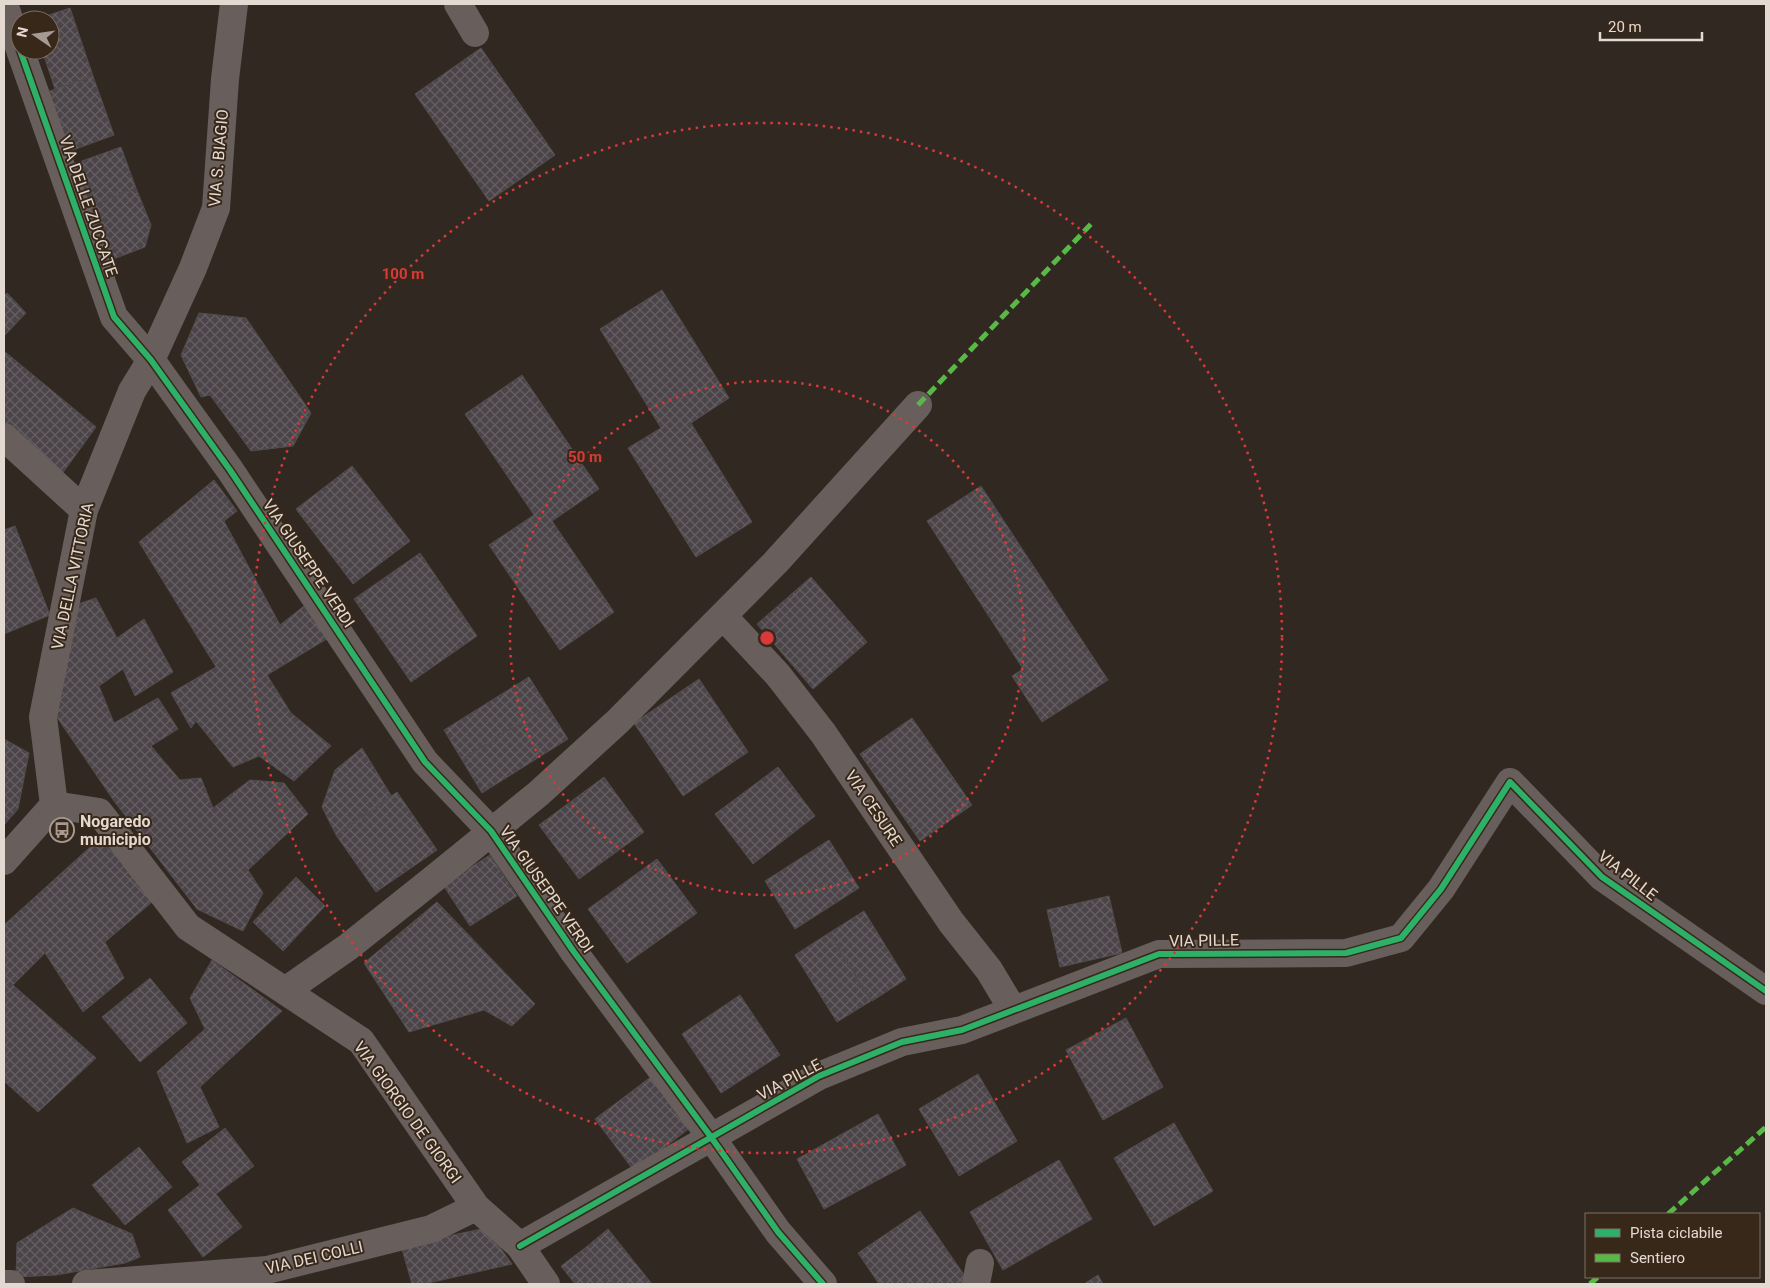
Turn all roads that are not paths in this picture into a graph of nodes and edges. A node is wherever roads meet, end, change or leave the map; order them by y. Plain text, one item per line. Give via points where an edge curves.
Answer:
1 (4, 4) edge
2 (234, 4) edge
3 (458, 4) edge
4 (10, 21) edge
5 (475, 33) dead end
6 (24, 60) edge
7 (151, 360) junction
8 (918, 405) dead end
9 (4, 436) edge
10 (84, 510) junction
11 (724, 616) junction
12 (54, 804) junction
13 (491, 831) junction
14 (4, 861) edge
15 (285, 991) junction
16 (1766, 991) edge
17 (1013, 1010) junction
18 (711, 1137) junction
19 (476, 1207) junction
20 (520, 1246) junction
21 (4, 1284) edge
22 (11, 1284) edge
23 (86, 1284) edge
24 (546, 1284) edge
25 (823, 1284) edge

1 - 4 street, VIA DELLE ZUCCATE
2 - 7 street, VIA S. BIAGIO via 216,208 194,268
3 - 5 street
6 - 7 street, VIA DELLE ZUCCATE via 114,317
7 - 10 street, VIA DELLA VITTORIA via 132,391
7 - 13 street, VIA GIUSEPPE VERDI via 230,470 425,762
8 - 11 street via 776,564
9 - 10 street
10 - 12 street, VIA DELLA VITTORIA via 44,717
11 - 13 street via 617,722 538,794
11 - 17 street, VIA CESURE via 778,675 823,733 951,922 989,970
12 - 14 street
12 - 15 street, VIA GIORGIO DE GIORGI via 99,812 188,927
13 - 15 street via 388,916
13 - 18 street, VIA GIUSEPPE VERDI via 574,952
15 - 19 street, VIA GIORGIO DE GIORGI via 361,1041
16 - 17 street, VIA PILLE via 1602,876 1510,782 1441,889 1402,938 1346,953 1158,954
17 - 18 street, VIA PILLE via 962,1030 902,1042 828,1072
18 - 20 street, VIA PILLE
18 - 25 street, VIA GIUSEPPE VERDI via 778,1232
19 - 20 street, VIA GIORGIO DE GIORGI
19 - 23 street, VIA DEI COLLI via 431,1229 267,1270
20 - 24 street, VIA GIORGIO DE GIORGI
21 - 22 street

